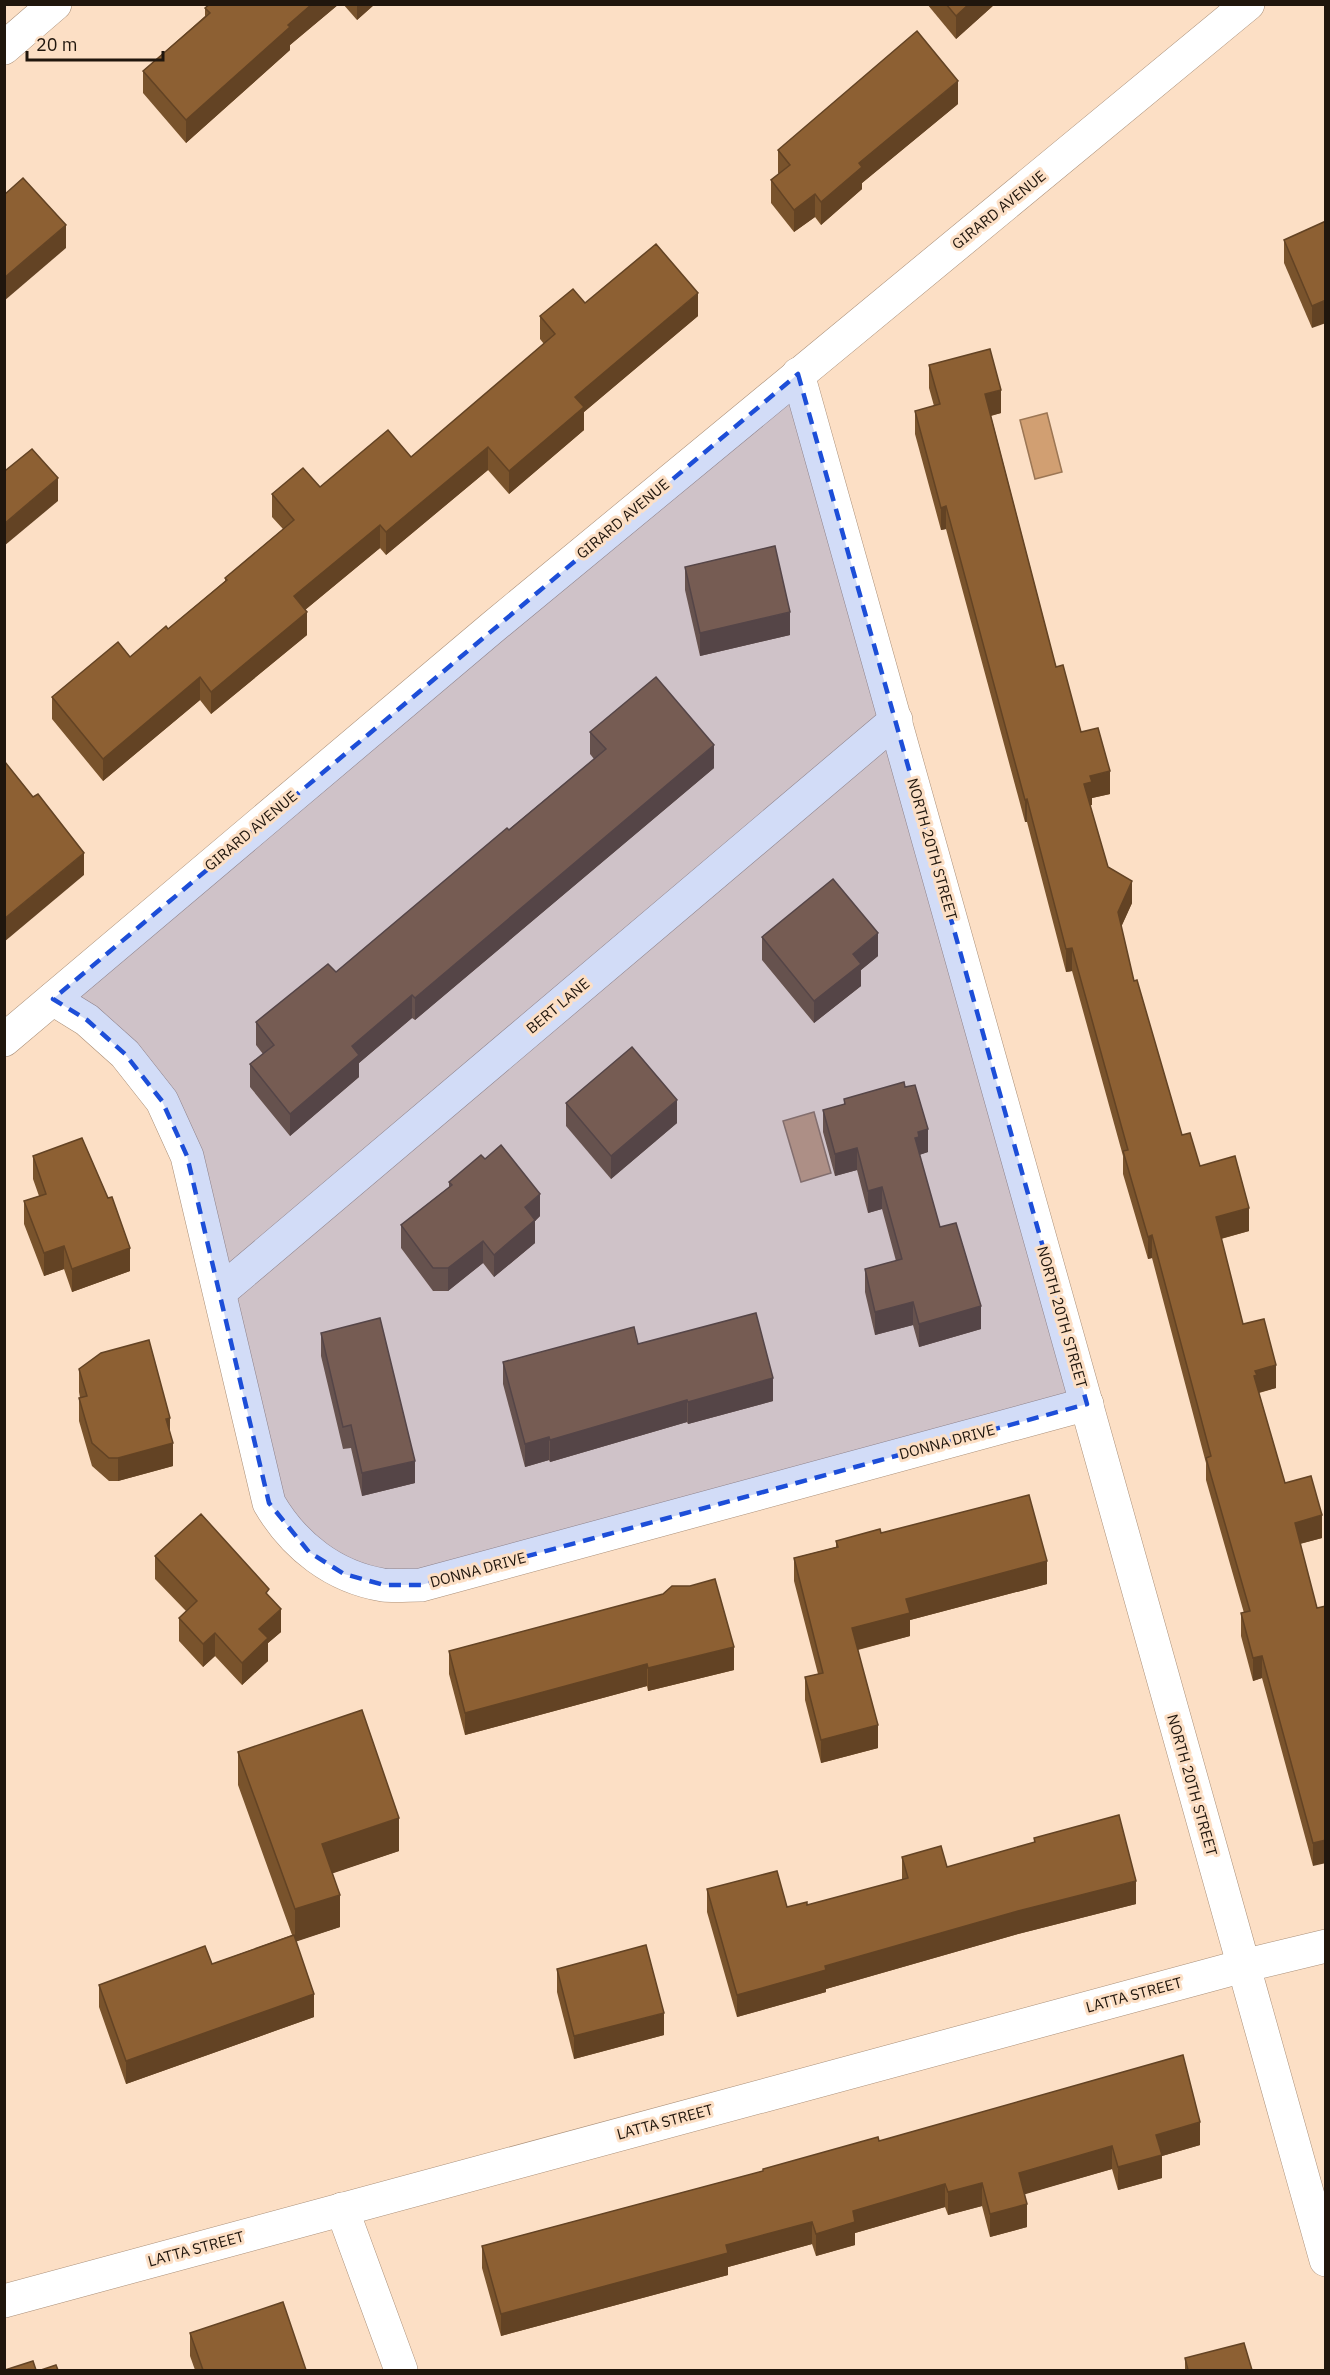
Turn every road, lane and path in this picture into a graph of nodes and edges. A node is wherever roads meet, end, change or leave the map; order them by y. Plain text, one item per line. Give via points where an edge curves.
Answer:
1 (55, 4) edge
2 (1248, 4) edge
3 (4, 48) edge
4 (798, 374) junction
5 (896, 720) junction
6 (53, 999) junction
7 (4, 1040) edge
8 (220, 1292) junction
9 (1087, 1404) junction
10 (1326, 1946) edge
11 (1243, 1966) junction
12 (342, 2210) junction
13 (1326, 2260) edge
14 (4, 2301) edge
15 (401, 2370) edge

1 - 3 street
2 - 4 street, GIRARD AVENUE
4 - 5 street, NORTH 20TH STREET
4 - 6 street, GIRARD AVENUE
5 - 8 street, BERT LANE
5 - 9 street, NORTH 20TH STREET
6 - 7 street, GIRARD AVENUE
6 - 8 street, DONNA DRIVE via 87,1020 125,1054 162,1101 187,1156
8 - 9 street, DONNA DRIVE via 269,1503 309,1552 344,1574 384,1585 421,1586
9 - 11 street, NORTH 20TH STREET
10 - 11 street, LATTA STREET
11 - 12 street, LATTA STREET
11 - 13 street, NORTH 20TH STREET
12 - 14 street, LATTA STREET
12 - 15 street

